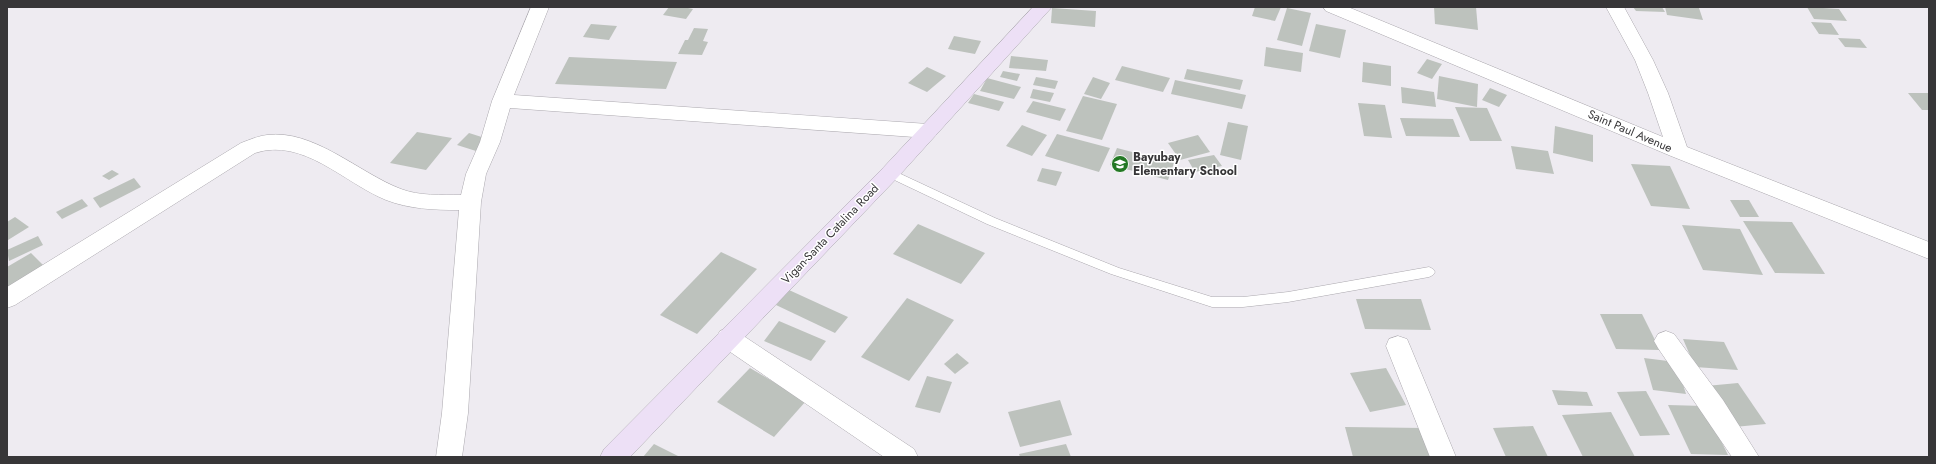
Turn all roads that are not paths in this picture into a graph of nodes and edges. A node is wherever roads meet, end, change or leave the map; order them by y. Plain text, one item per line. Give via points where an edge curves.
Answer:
1 (540, 7) edge
2 (1043, 7) edge
3 (1332, 7) edge
4 (1615, 7) edge
5 (502, 101) junction
6 (928, 132) junction
7 (1678, 151) junction
8 (890, 173) junction
9 (470, 202) junction
10 (1929, 251) edge
11 (1429, 272) dead end
12 (7, 299) edge
13 (728, 338) junction
14 (1666, 341) dead end
15 (1398, 346) dead end
16 (449, 457) edge
17 (613, 457) edge
18 (905, 457) edge
19 (1443, 457) edge
20 (1746, 457) edge

1 - 5 street
2 - 6 main road, Vigan-Santa Catalina Road
3 - 7 street, Saint Paul Avenue
4 - 7 street via 1644,60
5 - 6 street via 670,112 788,124
5 - 9 street via 490,142 476,174
6 - 8 main road, Vigan-Santa Catalina Road
7 - 10 street, Saint Paul Avenue
8 - 11 lane via 991,221 1115,271 1212,302 1288,297
8 - 13 main road, Vigan-Santa Catalina Road
9 - 12 street via 440,203 395,195 310,149 284,141 270,141 248,148
9 - 16 street via 455,412
13 - 17 main road, Vigan-Santa Catalina Road
13 - 18 street
14 - 20 street
15 - 19 street

